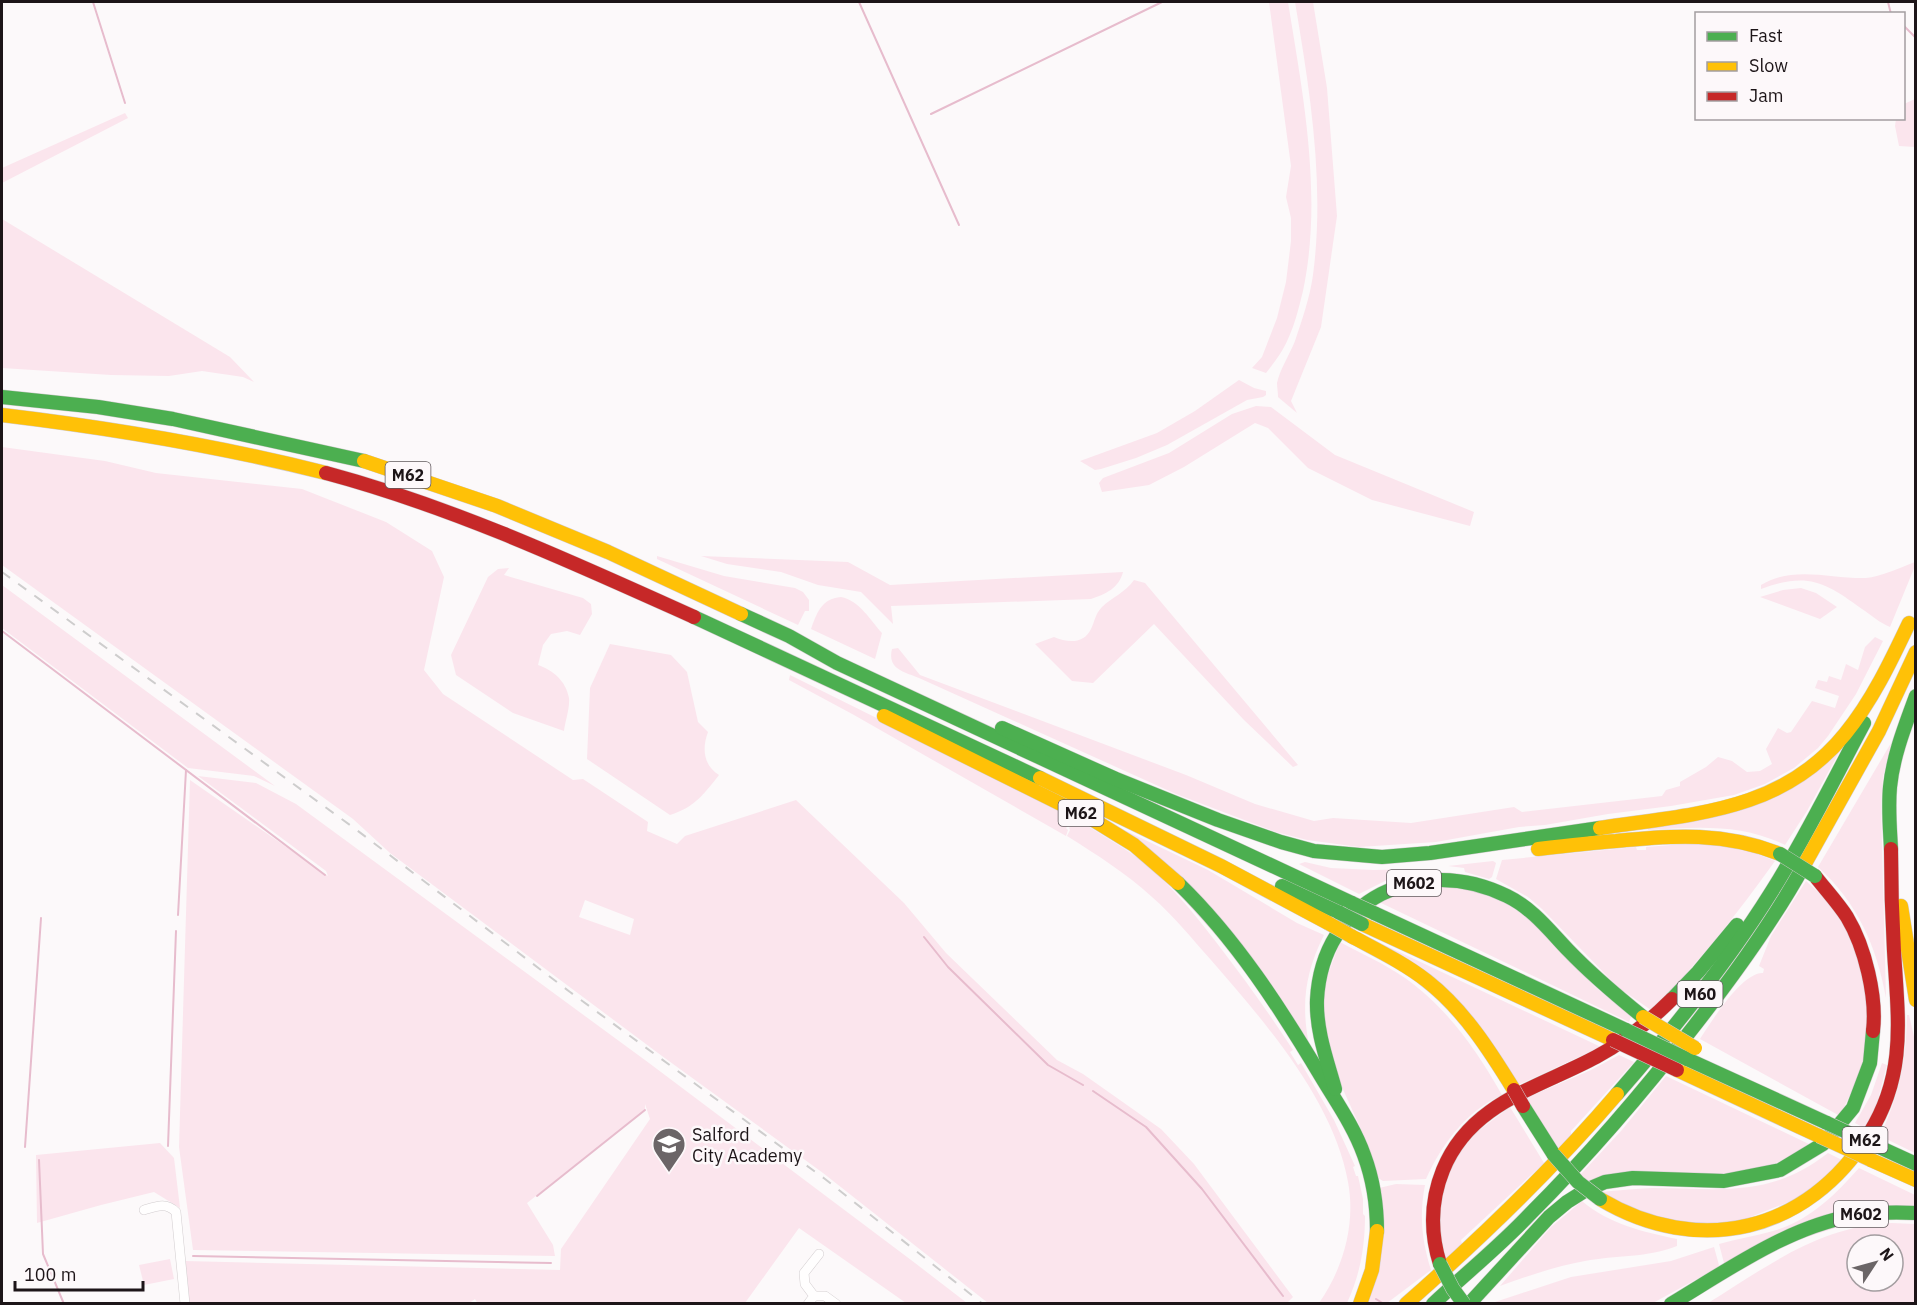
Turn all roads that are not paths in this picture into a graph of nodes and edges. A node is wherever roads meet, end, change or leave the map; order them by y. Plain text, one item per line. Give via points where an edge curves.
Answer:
1 (2, 397) edge
2 (2, 415) edge
3 (1916, 607) edge
4 (1909, 623) junction
5 (724, 632) junction
6 (789, 636) junction
7 (1916, 652) edge
8 (1916, 696) edge
9 (1100, 786) junction
10 (1130, 820) junction
11 (1801, 843) junction
12 (1891, 843) junction
13 (1430, 853) joint
14 (1916, 1000) edge
15 (1691, 1053) junction
16 (1341, 1110) junction
17 (1916, 1164) edge
18 (1916, 1180) edge
19 (144, 1210) dead end
20 (1916, 1213) edge
21 (1808, 1230) junction
22 (819, 1254) dead end
23 (811, 1300) edge
24 (1435, 1302) edge
25 (184, 1304) edge
26 (836, 1304) edge
27 (1360, 1304) edge
28 (1406, 1304) edge
29 (1464, 1304) edge
30 (1469, 1304) edge
31 (1671, 1304) edge
32 (1694, 1304) edge

1 - 6 highway, M62 via 173,419 372,464 497,506 608,552
2 - 5 highway, M62 via 180,441 348,480 491,529
3 - 4 highway, M60
4 - 11 highway, M60 via 1873,704
4 - 13 highway, M60 via 1877,686 1846,733 1816,765 1791,783 1703,813
5 - 10 highway, M62
5 - 16 highway, M62 via 782,667 1071,808 1152,859 1198,905 1248,967 1289,1024
6 - 9 highway, M62 via 837,663
6 - 13 highway, M62 via 861,663 1146,792 1260,836 1348,856
7 - 24 highway, M60 via 1879,731 1790,891 1730,980 1654,1078 1585,1157 1529,1216
8 - 12 highway via 1892,774
9 - 15 highway, M602, bridge via 1626,1030
9 - 30 highway, bridge via 1257,844 1360,865 1416,863 1684,836 1741,840 1798,864 1839,901 1859,932 1872,964 1879,998 1879,1040 1874,1066 1865,1093 1848,1120 1815,1152 1770,1174 1725,1181 1641,1178 1604,1182 1583,1191 1549,1217
10 - 12 highway, M62, bridge via 1281,897 1387,955 1427,982 1476,1032 1554,1155 1578,1182 1625,1214 1668,1227 1706,1231 1761,1222 1799,1205 1849,1164 1885,1106 1897,1053
10 - 18 highway, bridge
11 - 28 highway, M60 via 1718,970 1609,1106 1518,1203
11 - 29 highway, M60, bridge via 1709,960 1644,1024 1605,1053 1513,1095 1465,1132 1440,1174 1433,1199 1432,1232 1440,1264
12 - 14 highway
15 - 16 highway, M602, bridge via 1604,986 1536,918 1508,896 1477,884 1438,879 1402,886 1357,909 1329,950 1320,976 1318,1028
15 - 17 highway, M602, bridge
16 - 27 highway via 1368,1166 1376,1204 1375,1262
19 - 25 street via 162,1205 176,1212
20 - 21 highway, M602 via 1860,1214
21 - 31 highway via 1797,1232
21 - 32 highway
22 - 23 street via 804,1273
23 - 26 street via 825,1296

